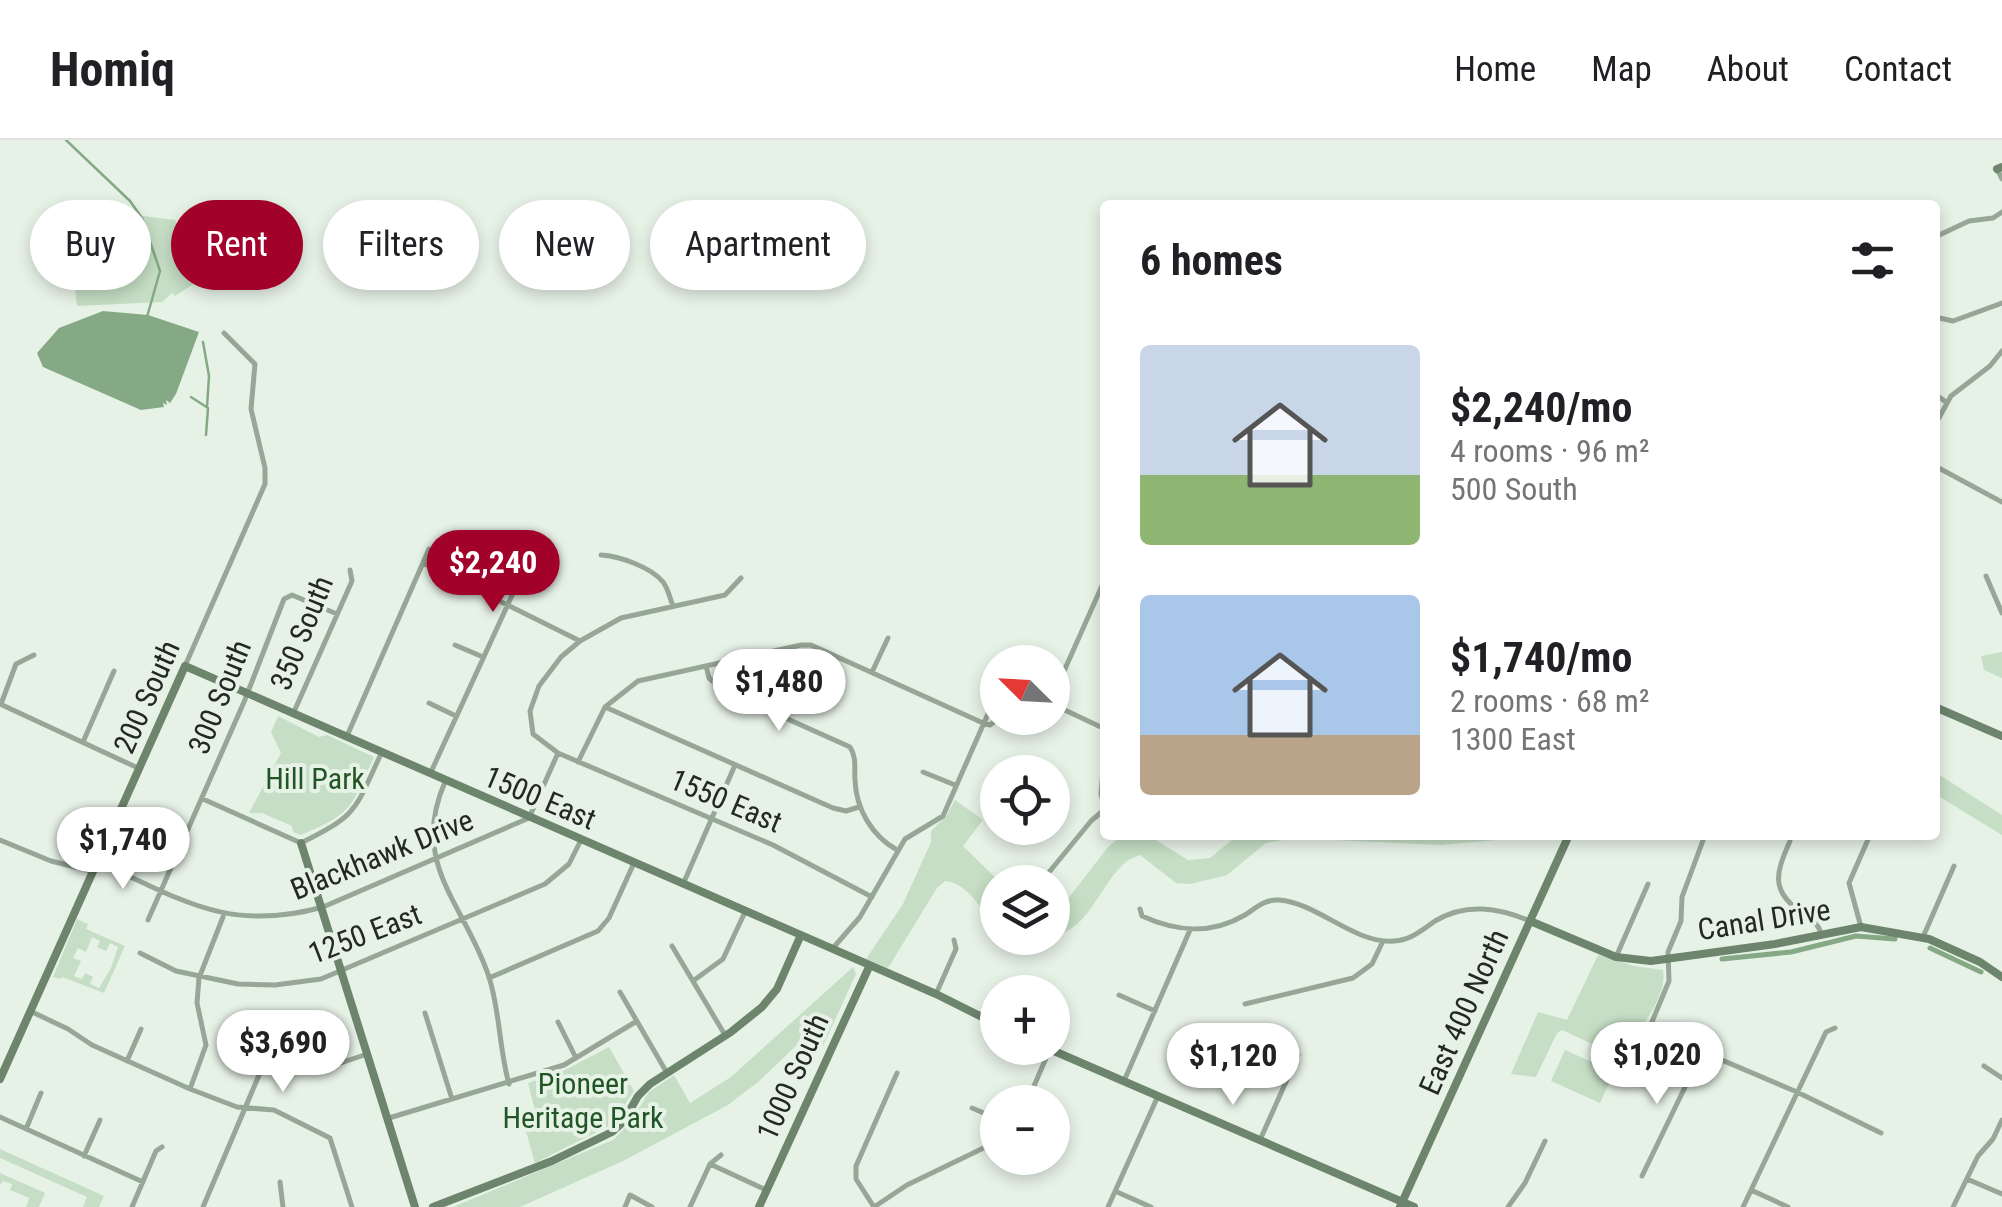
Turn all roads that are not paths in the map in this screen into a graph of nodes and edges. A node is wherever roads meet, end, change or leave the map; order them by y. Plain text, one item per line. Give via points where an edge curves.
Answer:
1 (2000, 168) edge
2 (2002, 179) edge
3 (2002, 212) edge
4 (1940, 234) edge
5 (2002, 303) edge
6 (1940, 319) edge
7 (224, 333) dead end
8 (2002, 351) edge
9 (1940, 398) edge
10 (1946, 402) junction
11 (1940, 415) edge
12 (1940, 469) edge
13 (2002, 502) edge
14 (429, 549) dead end
15 (601, 555) dead end
16 (530, 556) dead end
17 (423, 563) junction
18 (350, 570) dead end
19 (1986, 576) dead end
20 (741, 578) dead end
21 (1100, 591) edge
22 (508, 604) junction
23 (673, 606) junction
24 (2002, 613) edge
25 (337, 614) junction
26 (888, 638) dead end
27 (580, 641) junction
28 (455, 645) dead end
29 (34, 655) dead end
30 (483, 658) junction
31 (1070, 660) edge
32 (185, 666) junction
33 (706, 666) junction
34 (114, 671) dead end
35 (872, 672) junction
36 (246, 694) junction
37 (0, 704) edge
38 (428, 704) dead end
39 (604, 707) junction
40 (1940, 709) edge
41 (1070, 711) edge
42 (293, 714) junction
43 (456, 716) junction
44 (980, 722) edge
45 (1100, 727) edge
46 (980, 730) edge
47 (533, 734) junction
48 (2002, 736) edge
49 (522, 738) dead end
50 (346, 739) junction
51 (83, 742) junction
52 (558, 753) junction
53 (381, 754) junction
54 (578, 762) junction
55 (736, 765) junction
56 (140, 768) junction
57 (923, 772) dead end
58 (430, 774) junction
59 (446, 782) junction
60 (955, 786) junction
61 (203, 799) junction
62 (860, 806) junction
63 (1100, 813) edge
64 (529, 818) junction
65 (712, 820) junction
66 (0, 840) edge
67 (581, 840) junction
68 (1567, 840) edge
69 (1703, 840) edge
70 (1868, 840) edge
71 (1790, 841) dead end
72 (300, 843) junction
73 (897, 850) junction
74 (434, 859) junction
75 (99, 862) junction
76 (634, 863) junction
77 (1055, 865) edge
78 (1954, 866) dead end
79 (94, 872) junction
80 (1648, 884) dead end
81 (683, 885) junction
82 (161, 890) junction
83 (872, 898) junction
84 (323, 908) junction
85 (1140, 909) dead end
86 (745, 912) junction
87 (224, 916) junction
88 (148, 920) dead end
89 (463, 920) junction
90 (1530, 921) junction
91 (1861, 927) junction
92 (1190, 930) junction
93 (1822, 936) junction
94 (800, 937) junction
95 (1923, 937) junction
96 (954, 940) dead end
97 (1383, 941) junction
98 (672, 946) dead end
99 (831, 950) junction
100 (140, 953) dead end
101 (1616, 957) junction
102 (1668, 959) junction
103 (873, 968) junction
104 (342, 972) junction
105 (2002, 977) edge
106 (200, 978) junction
107 (489, 978) junction
108 (693, 981) junction
109 (620, 992) dead end
110 (936, 994) junction
111 (1118, 995) dead end
112 (1246, 1004) dead end
113 (30, 1011) junction
114 (1155, 1011) junction
115 (425, 1013) dead end
116 (980, 1016) edge
117 (638, 1021) junction
118 (558, 1022) dead end
119 (141, 1028) dead end
120 (1834, 1028) dead end
121 (725, 1036) junction
122 (1702, 1052) junction
123 (268, 1054) dead end
124 (367, 1054) junction
125 (1298, 1054) dead end
126 (576, 1058) junction
127 (1070, 1058) edge
128 (127, 1062) junction
129 (1984, 1066) dead end
130 (329, 1067) dead end
131 (667, 1073) junction
132 (897, 1073) dead end
133 (2002, 1078) edge
134 (0, 1079) edge
135 (1124, 1082) junction
136 (509, 1084) junction
137 (190, 1090) junction
138 (41, 1092) dead end
139 (1797, 1092) junction
140 (1158, 1096) junction
141 (452, 1099) junction
142 (245, 1107) junction
143 (972, 1108) dead end
144 (980, 1111) edge
145 (0, 1118) edge
146 (389, 1118) junction
147 (100, 1120) dead end
148 (2002, 1120) edge
149 (26, 1129) junction
150 (1881, 1134) dead end
151 (1260, 1140) junction
152 (1545, 1141) dead end
153 (162, 1147) dead end
154 (980, 1150) edge
155 (721, 1155) dead end
156 (84, 1156) junction
157 (710, 1164) junction
158 (1642, 1176) dead end
159 (1967, 1178) junction
160 (142, 1182) junction
161 (280, 1182) dead end
162 (767, 1190) junction
163 (1751, 1190) junction
164 (1116, 1191) junction
165 (2002, 1194) edge
166 (1401, 1205) edge
167 (132, 1207) edge
168 (203, 1207) edge
169 (283, 1207) edge
170 (352, 1207) edge
171 (415, 1207) edge
172 (433, 1207) edge
173 (624, 1207) edge
174 (652, 1207) edge
175 (690, 1207) edge
176 (759, 1207) edge
177 (874, 1207) edge
178 (1108, 1207) edge
179 (1151, 1207) edge
180 (1414, 1207) edge
181 (1508, 1207) edge
182 (1743, 1207) edge
183 (1788, 1207) edge
184 (1953, 1207) edge

1 - 2 street
3 - 4 street
5 - 6 street via 1953,322
7 - 32 street, 200 South via 254,364 250,409 265,484
8 - 10 street
9 - 10 street
10 - 11 street
12 - 13 street
14 - 17 street
15 - 23 street via 653,574
16 - 22 street
17 - 22 street
17 - 50 street
18 - 25 street, 350 South via 352,582
19 - 24 street
20 - 23 street via 725,595
21 - 31 street
22 - 27 street
22 - 30 street
23 - 27 street via 621,618
25 - 36 street, 300 South via 292,595 284,599
25 - 42 street, 350 South
26 - 35 street
27 - 47 street via 539,686 530,711
28 - 30 street
29 - 37 street via 16,664
30 - 43 street
32 - 36 street, 1500 East
32 - 56 street, 200 South
33 - 35 street via 811,645
33 - 39 street via 638,681
33 - 62 street via 723,690 850,747
34 - 51 street
35 - 44 street
36 - 42 street, 1500 East
36 - 61 street, 300 South
37 - 51 street
38 - 43 street
39 - 54 street
39 - 55 street
40 - 48 street
41 - 45 street
42 - 50 street, 1500 East
43 - 58 street
46 - 60 street
47 - 49 street
47 - 52 street
50 - 53 street, 1500 East
51 - 56 street
52 - 54 street, 1550 East
52 - 64 street
53 - 58 street, 1500 East
53 - 72 street via 355,810
54 - 65 street, 1550 East
55 - 62 street via 833,808
55 - 65 street
56 - 75 street, 200 South
57 - 60 street
58 - 59 street, 1500 East
59 - 64 street, 1500 East
59 - 74 street via 434,808
60 - 73 street via 942,816 915,830
61 - 72 street
61 - 82 street, 300 South
62 - 73 street
63 - 77 street
64 - 67 street, 1500 East
64 - 74 street, Blackhawk Drive
65 - 81 street
65 - 83 street, 1550 East
66 - 79 street
67 - 76 street, 1500 East
67 - 89 street, 1250 East via 554,879
68 - 90 street, East 400 North
69 - 102 street
70 - 91 street via 1849,882
71 - 93 street via 1778,887
72 - 84 street
73 - 83 street
74 - 84 street, Blackhawk Drive
74 - 89 street
75 - 79 street, 200 South
75 - 82 street, Blackhawk Drive
76 - 81 street, 1500 East
76 - 107 street via 598,931
78 - 95 street
79 - 113 street, 200 South
80 - 101 street
81 - 86 street, 1500 East
82 - 87 street, Blackhawk Drive
82 - 88 street, 300 South
83 - 99 street
84 - 87 street, Blackhawk Drive via 289,917
84 - 104 street
85 - 92 street via 1164,926
86 - 94 street, 1500 East
86 - 108 street via 723,959
87 - 106 street
89 - 104 street, 1250 East
89 - 107 street
90 - 97 street via 1503,910 1462,910 1411,938
90 - 101 street, Canal Drive
90 - 166 street, East 400 North
91 - 93 street, Canal Drive
91 - 95 street, Canal Drive
92 - 97 street via 1228,924 1262,903 1284,900
92 - 114 street
93 - 102 street, Canal Drive
94 - 99 street, 1500 East
94 - 121 street via 768,1002
95 - 105 street, Canal Drive
96 - 110 street
97 - 112 street via 1372,964 1353,978
98 - 108 street
99 - 103 street, 1500 East
100 - 106 street, 1250 East
101 - 102 street, Canal Drive
102 - 122 street via 1669,980 1649,1029
103 - 110 street, 1500 East
103 - 162 street, 1000 South
104 - 106 street, 1250 East via 275,985
104 - 124 street
106 - 137 street via 196,1003 206,1044
107 - 136 street
108 - 121 street
109 - 117 street
110 - 116 street, 1500 East
111 - 114 street
113 - 128 street
113 - 134 street, 200 South
114 - 135 street
115 - 141 street
117 - 126 street
117 - 131 street
118 - 126 street
119 - 128 street
120 - 139 street
121 - 131 street
122 - 139 street
122 - 158 street
123 - 142 street
124 - 130 street
124 - 146 street
125 - 151 street
126 - 136 street
127 - 135 street
128 - 137 street
129 - 133 street
131 - 172 street via 640,1093 606,1136
132 - 177 street via 856,1166 856,1179
135 - 140 street
136 - 141 street
137 - 142 street
138 - 149 street
139 - 150 street
139 - 163 street
140 - 151 street
140 - 164 street
141 - 146 street
142 - 168 street
142 - 170 street via 274,1110 330,1138
143 - 144 street
145 - 149 street
146 - 171 street
147 - 156 street
148 - 159 street
149 - 156 street
151 - 166 street
152 - 181 street
153 - 160 street
154 - 177 street
155 - 157 street
156 - 160 street
157 - 162 street
157 - 175 street
159 - 165 street
159 - 184 street
160 - 167 street
161 - 169 street
162 - 176 street, 1000 South
163 - 182 street
163 - 183 street
164 - 178 street
164 - 179 street
166 - 180 street
173 - 174 street via 630,1195

